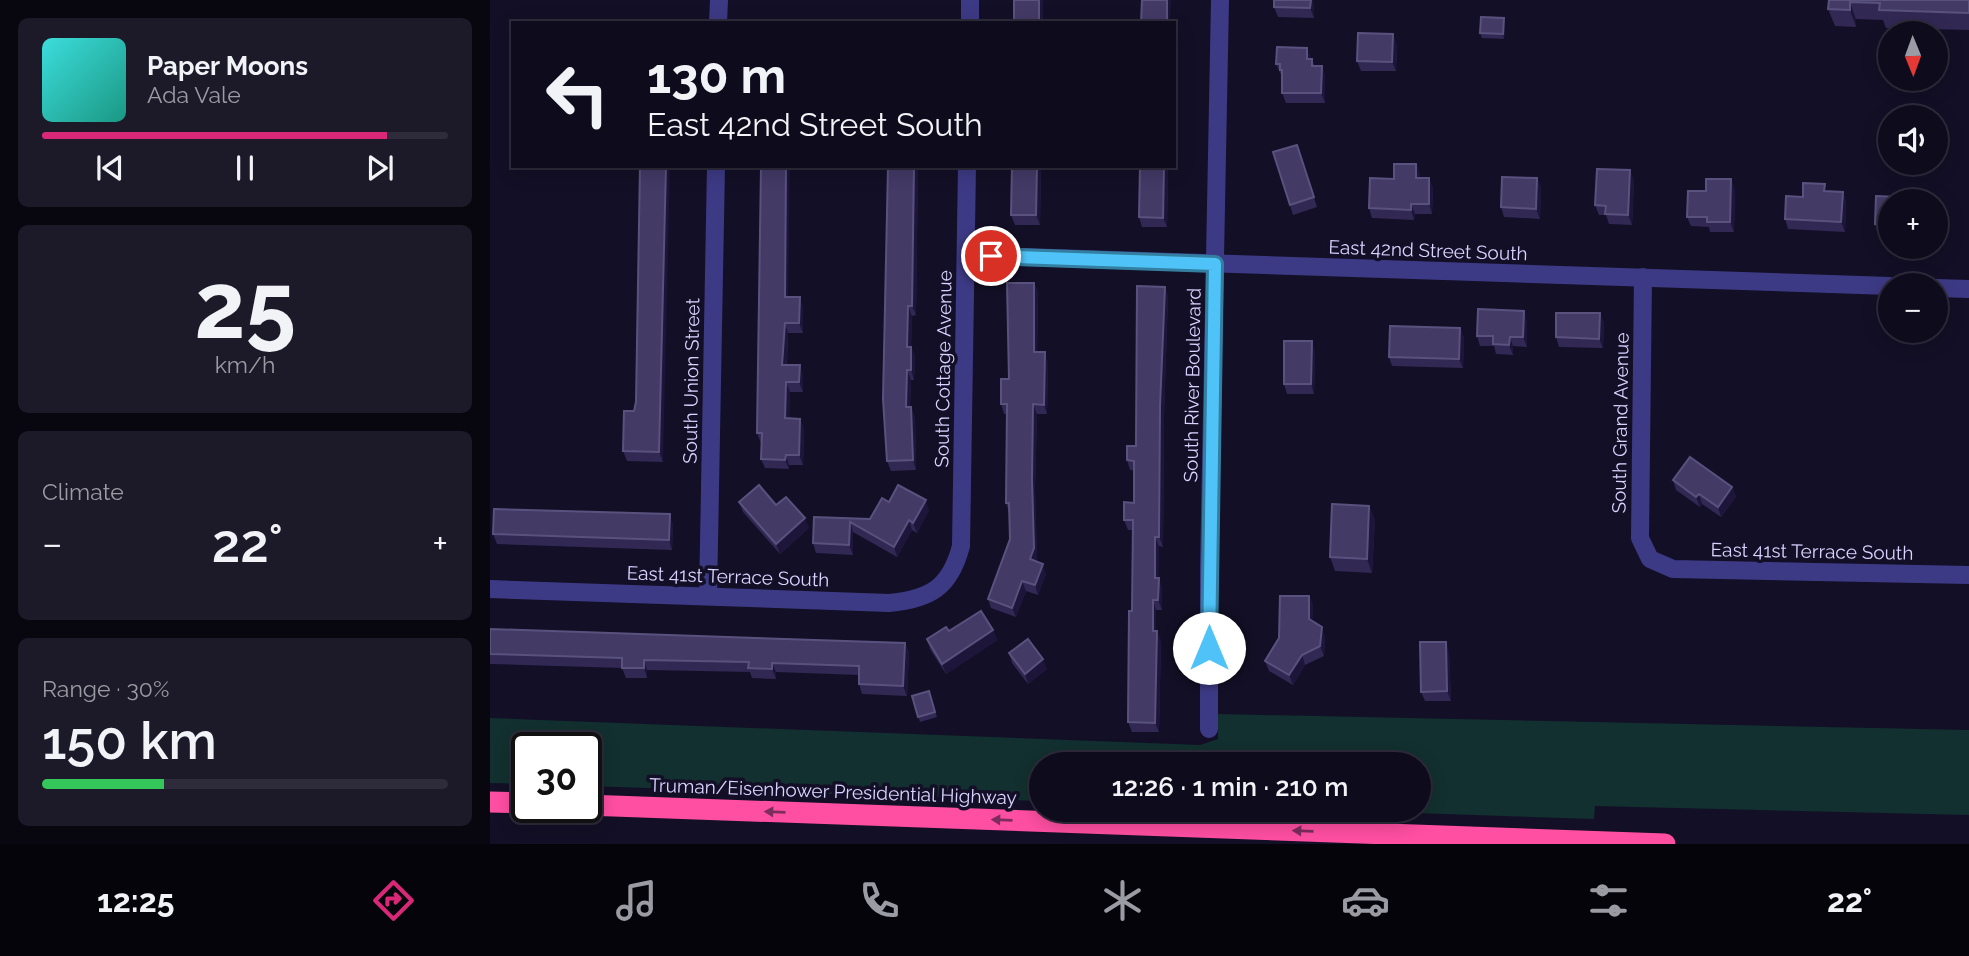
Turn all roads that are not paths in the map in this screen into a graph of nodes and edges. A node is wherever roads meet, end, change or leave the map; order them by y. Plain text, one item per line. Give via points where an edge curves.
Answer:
1 (719, 0) edge
2 (970, 0) edge
3 (1220, 0) edge
4 (718, 21) edge
5 (970, 21) edge
6 (716, 168) edge
7 (967, 168) edge
8 (966, 255) junction
9 (1215, 264) junction
10 (1643, 277) junction
11 (1878, 286) edge
12 (1948, 288) edge
13 (1969, 289) edge
14 (1656, 562) joint
15 (952, 571) joint
16 (1969, 575) edge
17 (490, 589) edge
18 (708, 596) junction
19 (1209, 729) dead end
20 (490, 802) edge
21 (511, 803) edge
22 (602, 806) edge
23 (1665, 844) edge

1 - 4 street
2 - 5 street
3 - 9 street, South River Boulevard
6 - 18 street, South Union Street
7 - 8 street, South Cottage Avenue
8 - 9 street, East 42nd Street South
8 - 15 street, South Cottage Avenue via 961,547
9 - 10 street, East 42nd Street South
9 - 19 street, South River Boulevard
10 - 11 street, East 42nd Street South
10 - 14 street, South Grand Avenue via 1640,538
12 - 13 street
14 - 16 street, East 41st Terrace South via 1673,569
15 - 18 street, East 41st Terrace South via 939,587 912,601
17 - 18 street, East 41st Terrace South
20 - 21 highway
23 -> 22 highway, Truman/Eisenhower Presidential Highway

